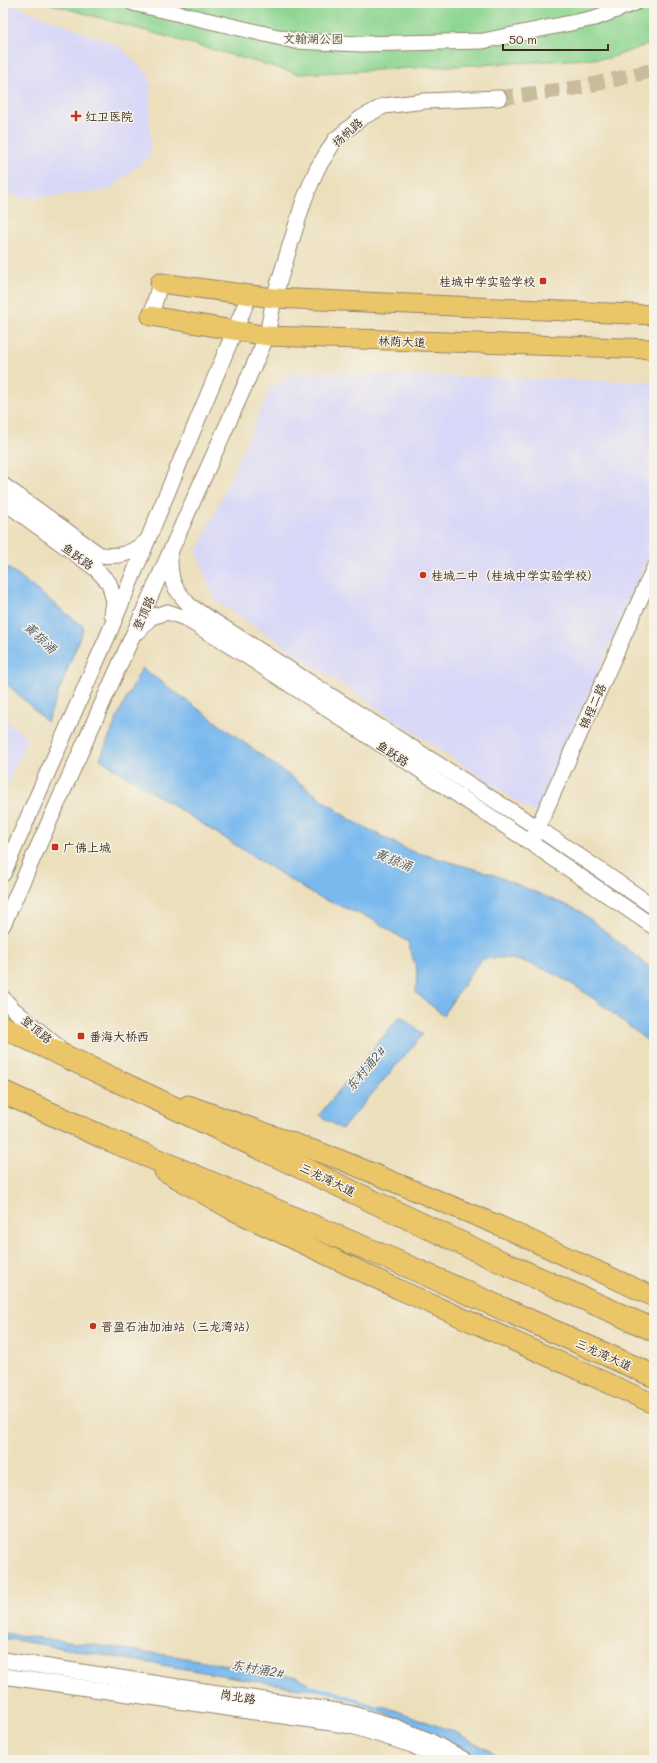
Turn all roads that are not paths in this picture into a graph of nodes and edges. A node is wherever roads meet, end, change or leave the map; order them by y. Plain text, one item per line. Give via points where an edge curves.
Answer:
1 (133, 3) edge
2 (635, 3) edge
3 (499, 98) tunnel mouth
4 (160, 283) joint
5 (250, 296) junction
6 (274, 298) junction
7 (654, 315) edge
8 (151, 316) joint
9 (235, 330) junction
10 (267, 336) junction
11 (654, 349) edge
12 (3, 485) edge
13 (3, 501) edge
14 (148, 541) junction
15 (170, 552) junction
16 (654, 568) edge
17 (109, 633) junction
18 (131, 640) junction
19 (538, 828) junction
20 (531, 843) junction
21 (3, 874) edge
22 (654, 907) edge
23 (3, 925) edge
24 (654, 927) edge
25 (3, 998) edge
26 (3, 1027) edge
27 (72, 1058) junction
28 (108, 1076) junction
29 (5, 1094) edge
30 (105, 1138) junction
31 (654, 1297) edge
32 (654, 1330) edge
33 (654, 1376) edge
34 (654, 1404) edge
35 (3, 1660) edge
36 (3, 1676) edge
37 (440, 1760) edge
38 (465, 1760) edge

1 - 2 street via 295,41 360,44 483,42 595,18
3 - 6 street, 扬帆路 via 425,101 384,106 361,118 335,140 317,169 304,200
4 - 5 main road
4 - 8 street
5 - 6 main road
5 - 9 street, 登顶路
6 - 7 main road
6 - 10 street, 登顶路
8 - 9 main road, 林荫大道
9 - 10 main road, 林荫大道
9 - 14 street, 登顶路
10 - 11 main road, 林荫大道
10 - 15 street, 登顶路
12 - 14 street, 鱼跃路 via 100,555 117,556 134,551
13 - 17 street, 鱼跃路 via 96,569 109,583 114,600
14 - 17 street, 登顶路
15 - 18 street, 登顶路
15 - 19 street, 鱼跃路 via 170,576 178,592 190,606
16 - 19 street, 锦程二路
17 - 21 street, 登顶路
18 - 20 street, 鱼跃路 via 151,617 168,612 185,618
18 - 23 street, 登顶路
19 - 20 street, 锦程二路
19 - 22 street, 鱼跃路
20 - 24 street, 鱼跃路
25 - 27 street, 登顶路
26 - 27 highway, 三龙湾大道
27 - 28 highway, 三龙湾大道
28 - 31 main road via 342,1160 500,1226
28 - 32 highway, 三龙湾大道 via 493,1258
29 - 30 highway, 三龙湾大道
30 - 33 highway, 三龙湾大道 via 398,1262
30 - 34 main road via 230,1209 398,1289
35 - 38 street, 岗北路 via 349,1713 393,1726
36 - 37 street, 岗北路 via 352,1726 412,1745

